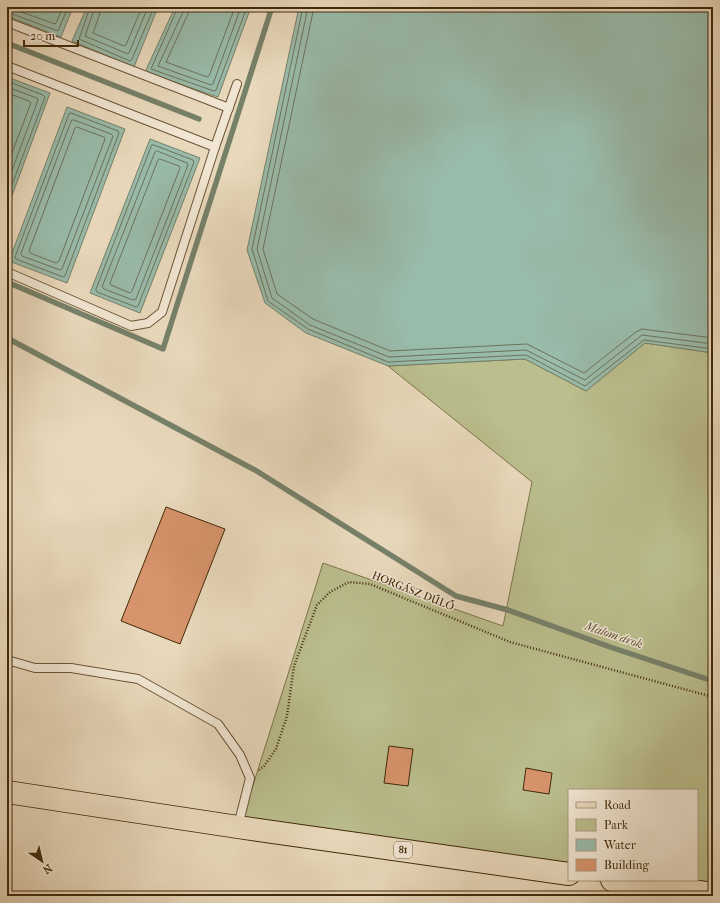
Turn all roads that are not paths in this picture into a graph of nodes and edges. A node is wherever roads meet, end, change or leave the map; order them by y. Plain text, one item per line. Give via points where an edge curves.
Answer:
1 (7, 22) edge
2 (7, 66) edge
3 (237, 84) dead end
4 (229, 108) junction
5 (215, 147) junction
6 (7, 272) edge
7 (7, 660) edge
8 (7, 792) edge
9 (238, 827) junction
10 (568, 874) edge
11 (619, 881) edge
12 (713, 894) edge

1 - 4 lane
2 - 5 lane
3 - 4 lane
4 - 5 lane
5 - 6 lane via 162,312 148,323 131,326
7 - 9 lane via 35,668 71,668 138,679 218,724 240,755 250,778
8 - 9 main road, 81
9 - 10 main road, 81
11 - 12 main road

